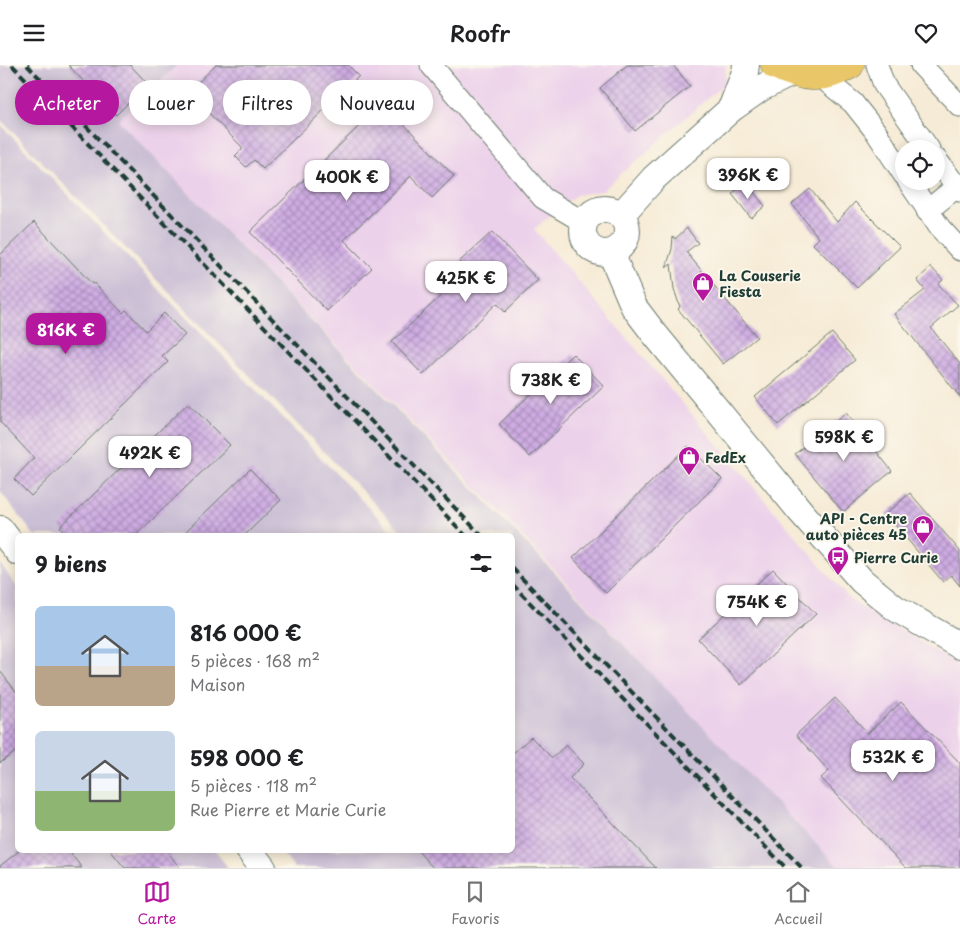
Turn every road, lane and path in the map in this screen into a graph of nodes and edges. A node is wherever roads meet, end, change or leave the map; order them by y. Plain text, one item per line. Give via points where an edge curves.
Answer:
1 (431, 65) edge
2 (746, 65) edge
3 (850, 65) edge
4 (877, 65) edge
5 (921, 65) edge
6 (783, 69) edge
7 (820, 76) junction
8 (960, 106) edge
9 (731, 109) junction
10 (922, 140) edge
11 (895, 161) edge
12 (945, 170) edge
13 (959, 187) edge
14 (914, 190) edge
15 (927, 211) junction
16 (621, 215) junction
17 (585, 223) junction
18 (960, 250) edge
19 (612, 253) junction
20 (0, 529) edge
21 (15, 548) edge
22 (960, 645) edge
23 (251, 853) edge
24 (263, 868) edge

1 - 17 street via 543,198
2 - 9 street
3 - 7 main road
4 - 10 street via 884,85
5 - 8 street
6 - 7 main road via 806,77
6 - 9 street
7 - 11 street via 853,103
9 - 16 street via 654,178
12 - 13 street
13 - 15 street
14 - 15 street
15 - 18 street
16 - 17 street via 603,209 591,214
16 - 19 street via 628,227 626,240
17 - 19 street via 587,244 598,252
19 - 22 street via 634,307 805,517 862,581 895,608
20 - 21 street
23 - 24 street

